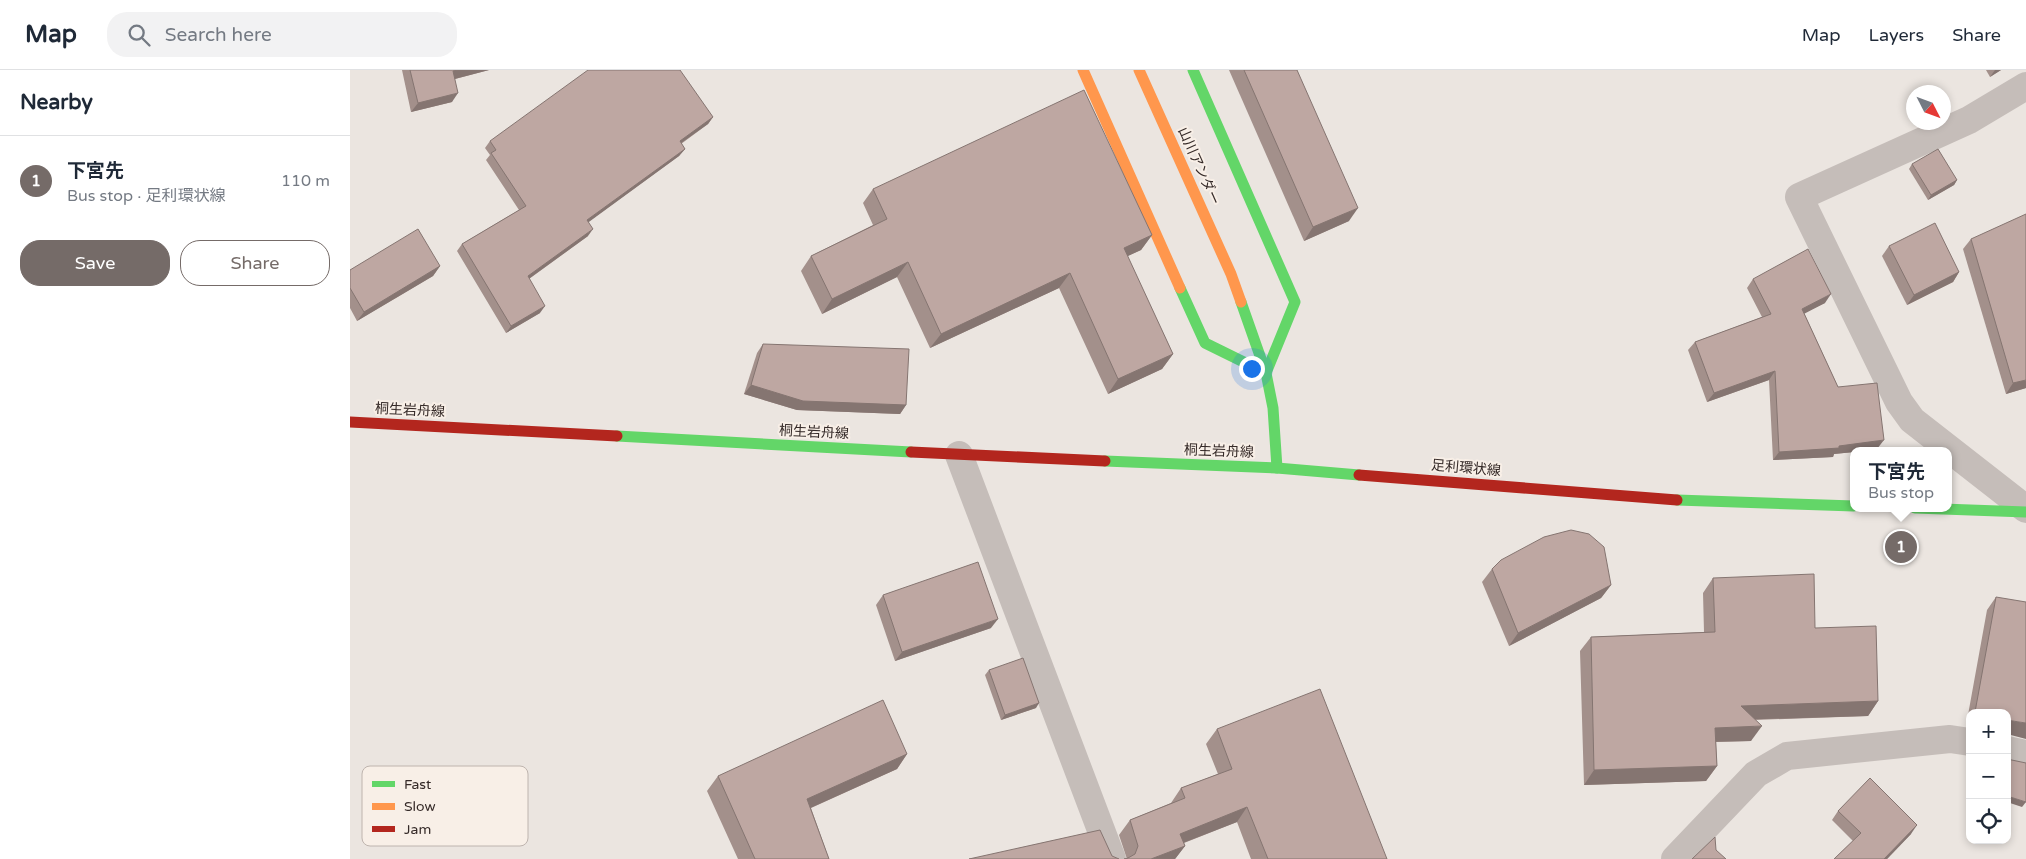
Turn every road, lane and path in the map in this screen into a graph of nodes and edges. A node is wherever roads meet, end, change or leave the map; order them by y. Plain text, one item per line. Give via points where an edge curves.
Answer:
1 (1083, 70) edge
2 (1139, 70) edge
3 (1193, 70) edge
4 (2026, 86) edge
5 (1266, 373) junction
6 (350, 422) edge
7 (1946, 447) edge
8 (1952, 452) edge
9 (959, 455) junction
10 (1277, 468) junction
11 (1850, 506) edge
12 (1952, 509) edge
13 (2026, 510) edge
14 (1966, 741) edge
15 (2011, 751) edge
16 (2026, 754) edge
17 (1112, 859) edge
18 (1675, 859) edge

1 - 5 main road via 1206,343
2 - 5 main road, 山川アンダー via 1231,274
3 - 5 main road via 1296,302
4 - 7 street via 1969,120 1799,197 1899,402 1912,420
5 - 10 main road via 1273,408
6 - 9 main road, 桐生岩舟線
8 - 13 street
9 - 10 main road, 桐生岩舟線
9 - 17 street
10 - 11 main road, 足利環状線 via 1693,501
12 - 13 main road
14 - 18 street via 1950,739 1787,756 1756,774
15 - 16 street

